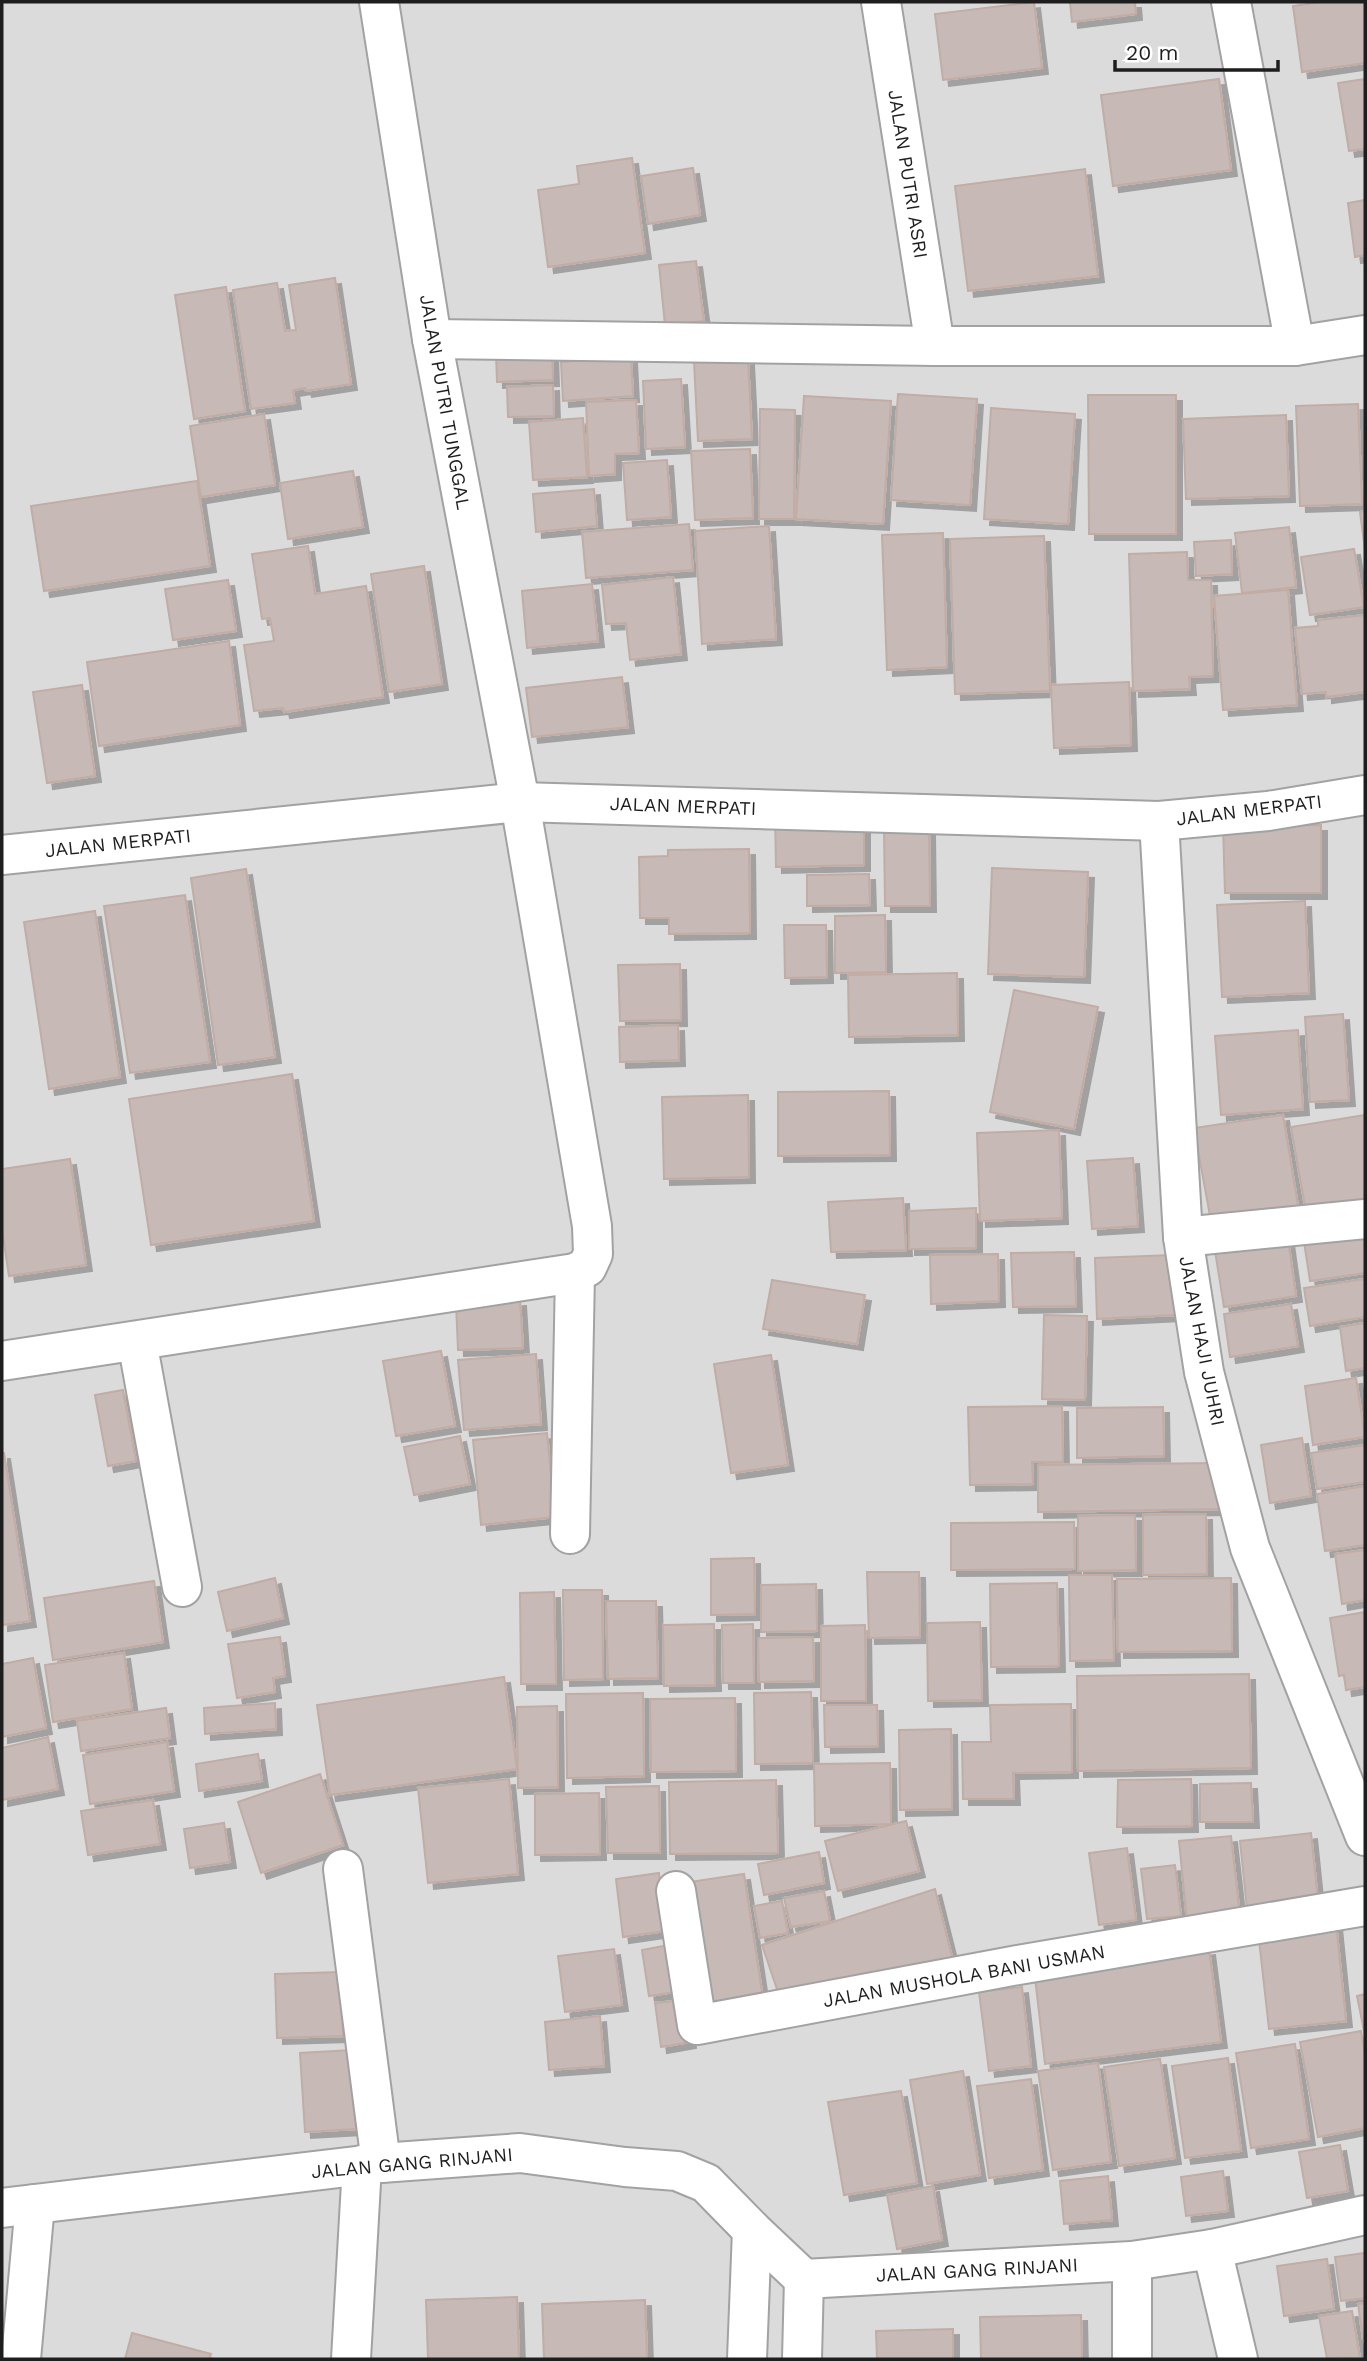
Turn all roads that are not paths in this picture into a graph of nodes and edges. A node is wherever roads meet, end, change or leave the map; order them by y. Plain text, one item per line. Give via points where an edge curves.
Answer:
1 (379, 2) edge
2 (881, 2) edge
3 (1231, 2) edge
4 (1365, 335) edge
5 (432, 340) junction
6 (935, 346) junction
7 (1295, 346) junction
8 (1365, 794) edge
9 (520, 802) junction
10 (1159, 821) junction
11 (2, 855) edge
12 (1365, 1219) edge
13 (1182, 1237) junction
14 (575, 1273) junction
15 (136, 1340) junction
16 (2, 1361) edge
17 (570, 1534) dead end
18 (182, 1587) dead end
19 (1365, 1836) edge
20 (343, 1869) dead end
21 (677, 1891) dead end
22 (1365, 1906) edge
23 (372, 2164) junction
24 (18, 2206) edge
25 (1365, 2215) edge
26 (751, 2230) junction
27 (1212, 2249) junction
28 (1132, 2261) junction
29 (804, 2279) junction
30 (21, 2359) edge
31 (352, 2359) edge
32 (747, 2359) edge
33 (802, 2359) edge
34 (1132, 2359) edge
35 (1238, 2359) edge

1 - 5 street, JALAN PUTRI TUNGGAL
2 - 6 street, JALAN PUTRI ASRI
3 - 7 street
4 - 7 street
5 - 6 street
5 - 9 street, JALAN PUTRI TUNGGAL
6 - 7 street
8 - 10 street, JALAN MERPATI via 1268,811
9 - 10 street, JALAN MERPATI
9 - 11 street, JALAN MERPATI
9 - 14 street, JALAN PUTRI TUNGGAL via 592,1226 593,1254 587,1267
10 - 13 street, JALAN HAJI JUHRI
12 - 13 street
13 - 19 street, JALAN HAJI JUHRI via 1204,1372 1250,1548
14 - 15 street
14 - 17 street
15 - 16 street
15 - 18 street
20 - 23 street
21 - 22 street, JALAN MUSHOLA BANI USMAN via 696,2025
23 - 24 street, JALAN GANG RINJANI
23 - 26 street, JALAN GANG RINJANI via 520,2153 677,2171 706,2183
23 - 31 street
24 - 30 street
25 - 27 street, JALAN GANG RINJANI
26 - 29 street, JALAN GANG RINJANI
26 - 32 street
27 - 28 street, JALAN GANG RINJANI
27 - 35 street
28 - 29 street, JALAN GANG RINJANI
28 - 34 street
29 - 33 street

